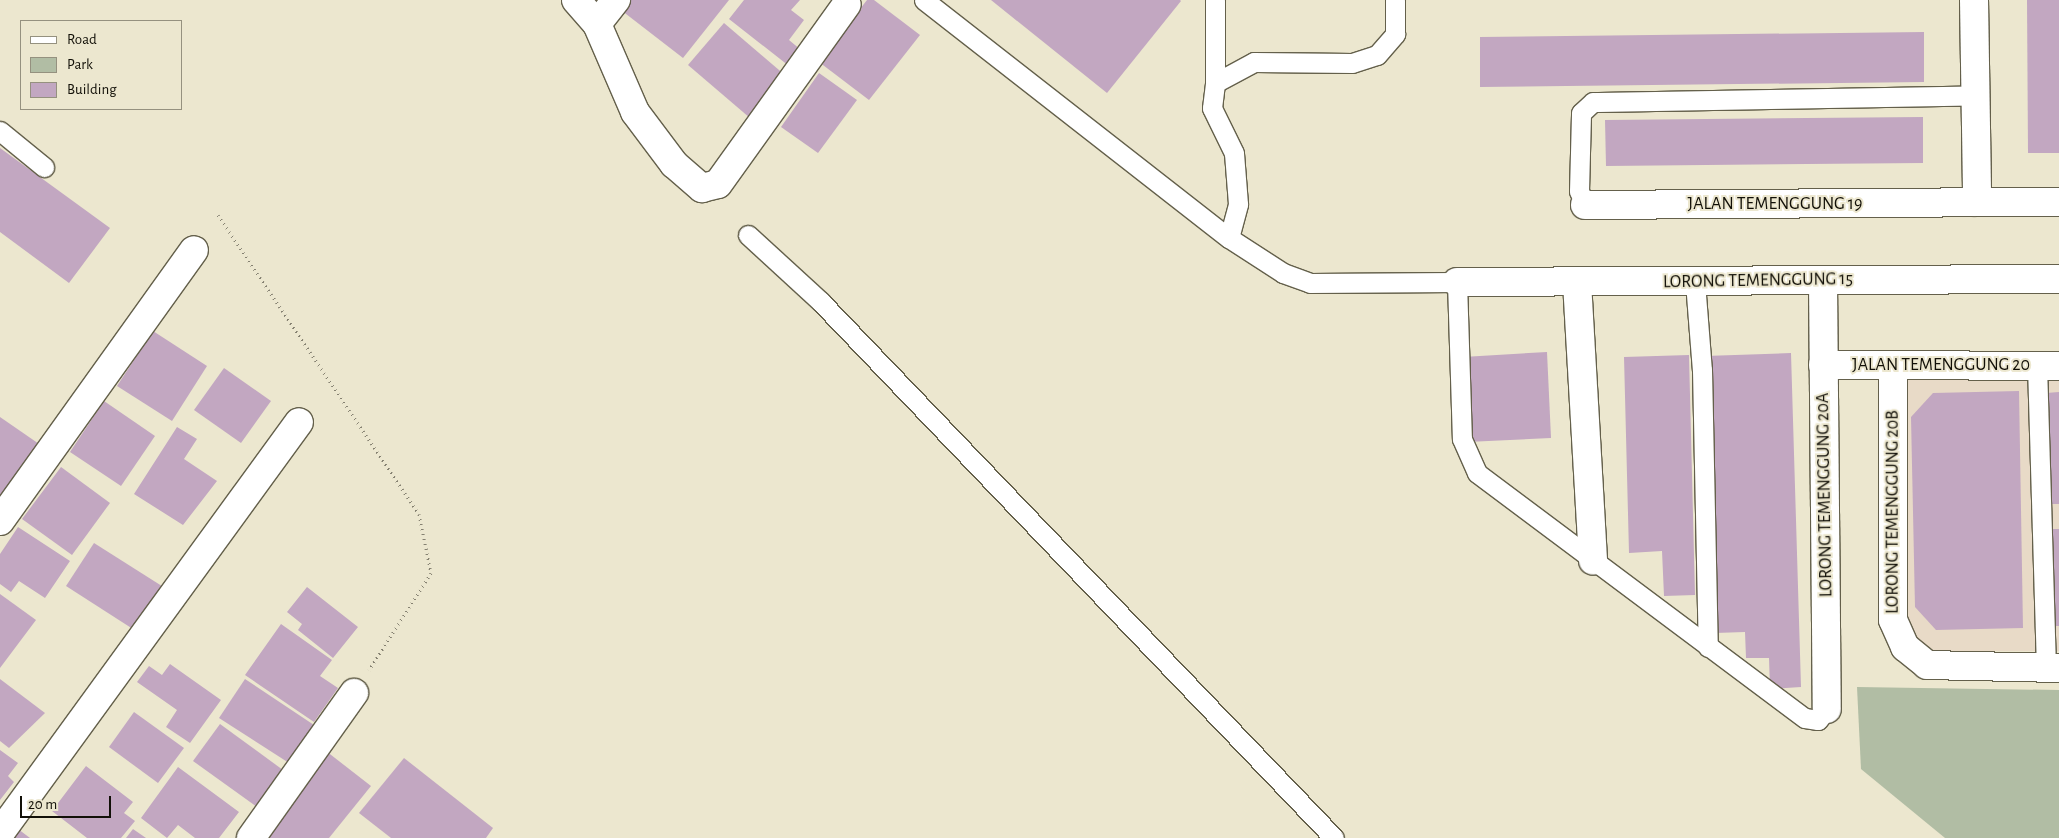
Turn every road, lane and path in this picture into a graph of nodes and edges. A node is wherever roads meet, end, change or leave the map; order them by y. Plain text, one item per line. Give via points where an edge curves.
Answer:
1 (576, 0) edge
2 (616, 0) edge
3 (924, 0) edge
4 (1395, 0) edge
5 (1974, 0) edge
6 (1220, 1) edge
7 (847, 4) dead end
8 (597, 24) junction
9 (1215, 83) junction
10 (1976, 95) junction
11 (0, 131) edge
12 (44, 167) dead end
13 (1977, 202) junction
14 (2059, 202) edge
15 (1585, 205) joint
16 (218, 215) dead end
17 (748, 235) dead end
18 (1229, 238) junction
19 (194, 250) dead end
20 (2059, 279) edge
21 (1823, 280) junction
22 (1456, 282) junction
23 (1576, 282) junction
24 (1695, 282) junction
25 (1893, 364) junction
26 (1823, 365) junction
27 (2048, 366) edge
28 (299, 422) dead end
29 (0, 521) edge
30 (2050, 521) edge
31 (1593, 561) junction
32 (1708, 647) junction
33 (2053, 668) edge
34 (354, 694) joint
35 (1827, 709) joint
36 (0, 833) edge
37 (251, 838) edge
38 (1334, 838) edge

1 - 8 street
2 - 8 street
3 - 18 lane
4 - 9 lane via 1395,34 1377,55 1352,63 1254,62
5 - 10 street
6 - 9 lane
7 - 8 street via 718,184 702,188 674,164 635,112
9 - 18 lane via 1212,108 1234,153 1238,204
10 - 13 street
10 - 15 lane, JALAN TEMENGGUNG 19 via 1593,102 1581,114 1579,191
11 - 12 lane
13 - 14 street, JALAN TEMENGGUNG 19
13 - 15 street, JALAN TEMENGGUNG 19
16 - 34 path via 419,514 431,573
17 - 38 lane via 820,301
18 - 22 lane via 1283,274 1310,283
19 - 29 street
20 - 21 street, LORONG TEMENGGUNG 15
21 - 24 street, LORONG TEMENGGUNG 15
21 - 26 street, LORONG TEMENGGUNG 20A
22 - 23 street, LORONG TEMENGGUNG 15
22 - 31 lane via 1462,438 1467,458 1477,473
23 - 24 street, LORONG TEMENGGUNG 15
23 - 31 street
24 - 32 lane via 1702,370
25 - 26 street, JALAN TEMENGGUNG 20
25 - 27 street, JALAN TEMENGGUNG 20
25 - 33 street, LORONG TEMENGGUNG 20B via 1893,620 1904,647 1926,665
26 - 35 street, LORONG TEMENGGUNG 20A
27 - 30 lane
28 - 36 street
30 - 33 lane
31 - 32 lane
32 - 35 lane via 1805,718 1818,720
34 - 37 street

